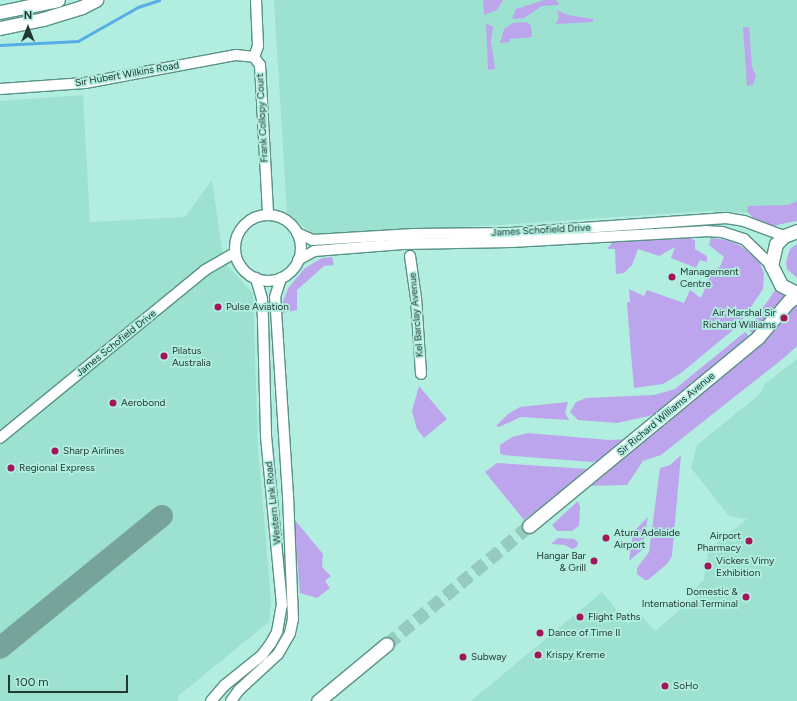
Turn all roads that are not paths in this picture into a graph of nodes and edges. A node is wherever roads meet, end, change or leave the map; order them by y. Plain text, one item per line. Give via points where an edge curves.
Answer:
1 (58, 0) edge
2 (96, 0) edge
3 (256, 0) edge
4 (0, 12) edge
5 (0, 28) edge
6 (254, 57) junction
7 (0, 89) edge
8 (268, 215) junction
9 (797, 231) edge
10 (297, 233) junction
11 (784, 236) junction
12 (416, 243) junction
13 (403, 244) junction
14 (235, 253) junction
15 (410, 256) junction
16 (298, 260) junction
17 (771, 265) junction
18 (256, 278) junction
19 (281, 278) junction
20 (797, 293) edge
21 (797, 296) edge
22 (421, 374) dead end
23 (0, 438) edge
24 (529, 526) tunnel mouth
25 (387, 644) tunnel mouth
26 (211, 701) edge
27 (231, 701) edge
28 (318, 701) edge

1 - 4 main road
2 - 5 main road via 43,19
3 - 6 street via 258,46
6 - 7 street, Sir Hubert Wilkins Road via 236,55 85,83
6 - 8 street, Frank Collopy Court via 260,65
8 - 10 street via 285,220
8 - 14 street via 254,218 243,226 236,238
9 - 11 main road
10 - 11 street, James Schofield Drive via 313,240 414,234 511,233 726,218 744,221
10 - 16 street via 300,244
11 - 17 main road via 774,249
12 - 13 street, James Schofield Drive
12 - 15 street
12 - 17 street, James Schofield Drive via 511,242 722,232 744,239
13 - 15 street, Kel Barclay Avenue
13 - 16 street, James Schofield Drive via 314,250
14 - 18 street via 242,268
14 - 23 street, James Schofield Drive via 205,270
15 - 22 street, Kel Barclay Avenue via 416,298
16 - 19 street via 291,271
17 - 20 main road via 781,285
18 - 19 street
18 - 26 street, Western Link Road via 263,319 266,435 282,605 277,632 271,643 262,655 225,685
19 - 27 street, Western Link Road via 275,297 293,619 290,633 278,654 239,690
21 - 24 main road, Sir Richard Williams Avenue via 758,337
25 - 28 main road

